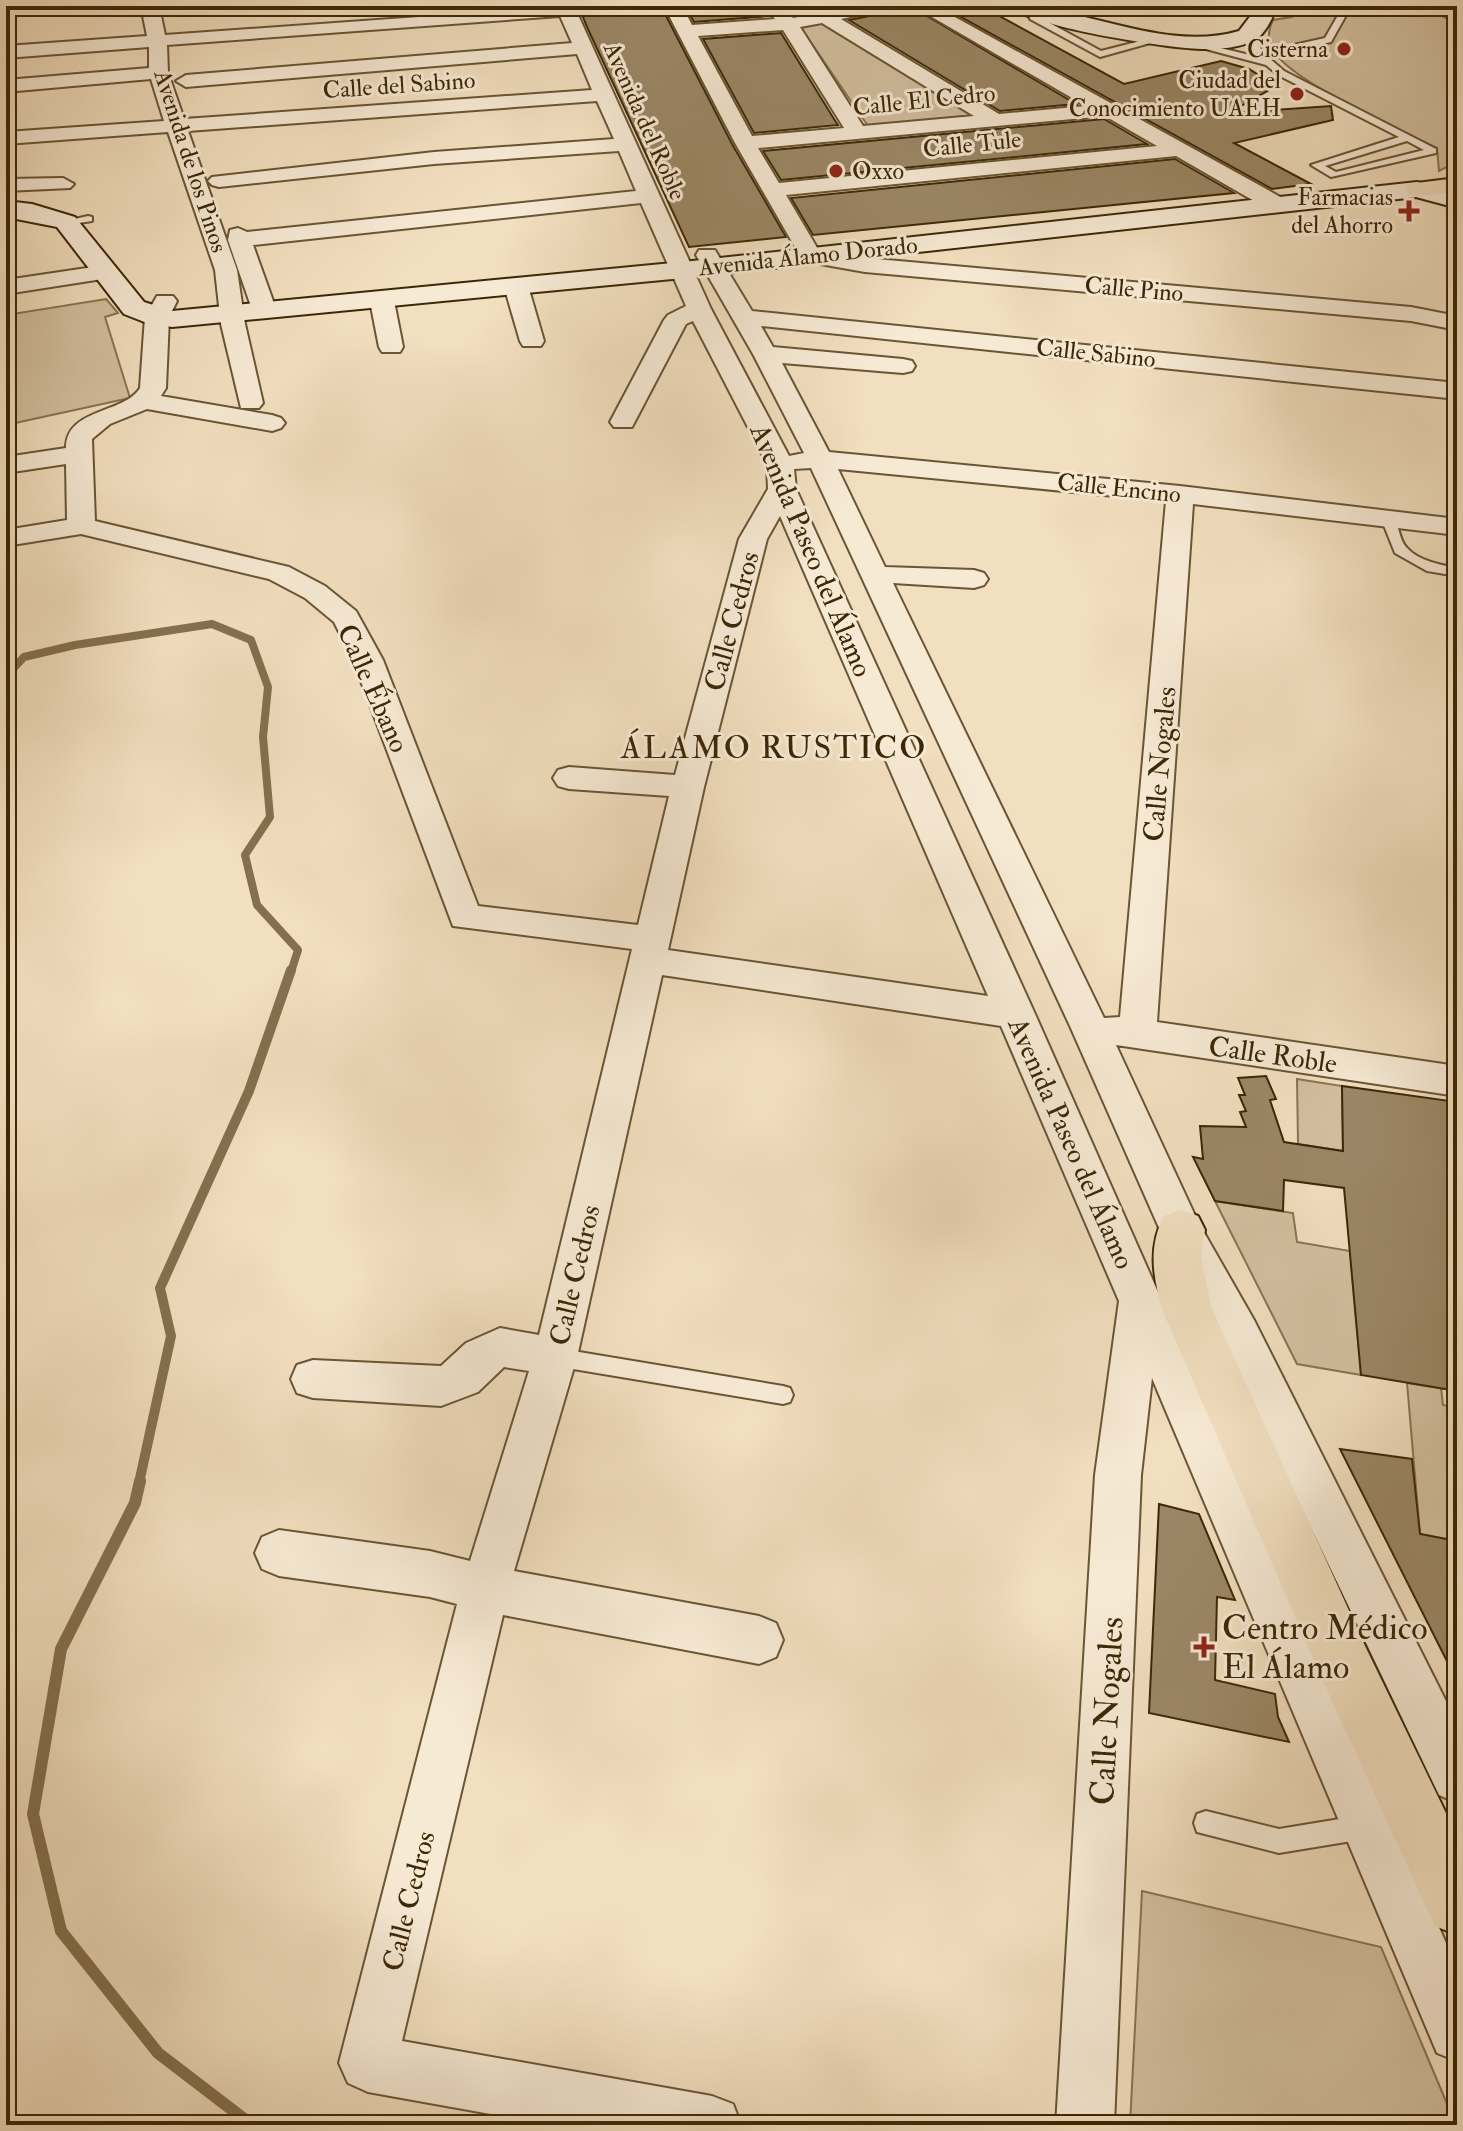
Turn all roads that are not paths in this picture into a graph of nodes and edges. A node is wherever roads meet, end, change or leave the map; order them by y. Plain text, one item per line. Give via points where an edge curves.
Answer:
1 (48, 6) edge
2 (150, 6) edge
3 (210, 6) edge
4 (877, 6) edge
5 (922, 6) edge
6 (1268, 6) edge
7 (1330, 6) edge
8 (1442, 6) edge
9 (175, 7) edge
10 (566, 8) edge
11 (1026, 8) edge
12 (6, 9) edge
13 (822, 10) edge
14 (1457, 14) edge
15 (782, 16) edge
16 (680, 21) edge
17 (423, 22) junction
18 (1251, 33) junction
19 (183, 41) junction
20 (158, 43) junction
21 (1187, 43) junction
22 (584, 48) junction
23 (331, 50) junction
24 (6, 52) edge
25 (1260, 55) junction
26 (435, 61) junction
27 (1269, 64) junction
28 (158, 73) junction
29 (186, 81) junction
30 (6, 86) edge
31 (603, 95) junction
32 (1108, 110) junction
33 (993, 119) junction
34 (190, 126) junction
35 (6, 129) edge
36 (857, 133) junction
37 (6, 138) edge
38 (1407, 138) junction
39 (745, 143) junction
40 (626, 144) junction
41 (1177, 150) junction
42 (1457, 176) edge
43 (63, 184) dead end
44 (6, 185) edge
45 (1457, 185) edge
46 (1417, 189) junction
47 (772, 190) junction
48 (218, 193) junction
49 (649, 196) junction
50 (6, 200) edge
51 (1268, 200) junction
52 (1457, 201) edge
53 (6, 209) edge
54 (77, 221) junction
55 (239, 240) junction
56 (807, 250) junction
57 (695, 262) junction
58 (107, 272) junction
59 (516, 286) junction
60 (6, 287) edge
61 (382, 301) junction
62 (263, 306) junction
63 (161, 309) junction
64 (231, 309) junction
65 (699, 309) junction
66 (742, 317) junction
67 (1457, 323) edge
68 (532, 341) dead end
69 (391, 347) dead end
70 (765, 354) junction
71 (903, 366) dead end
72 (1455, 389) edge
73 (145, 401) junction
74 (250, 403) dead end
75 (623, 422) dead end
76 (272, 423) dead end
77 (80, 454) junction
78 (820, 459) junction
79 (6, 465) edge
80 (781, 476) junction
81 (1180, 494) junction
82 (1388, 518) junction
83 (81, 526) junction
84 (1457, 527) edge
85 (6, 538) edge
86 (1457, 572) edge
87 (873, 576) junction
88 (974, 579) dead end
89 (569, 778) dead end
90 (688, 787) junction
91 (650, 949) junction
92 (1016, 1014) junction
93 (1089, 1026) junction
94 (1137, 1034) junction
95 (1457, 1081) edge
96 (1181, 1230) junction
97 (1164, 1304) junction
98 (555, 1357) junction
99 (313, 1379) dead end
100 (783, 1395) dead end
101 (279, 1553) dead end
102 (485, 1588) junction
103 (759, 1640) dead end
104 (1457, 1777) edge
105 (1206, 1823) dead end
106 (1368, 1827) junction
107 (1457, 1904) edge
108 (1457, 2033) edge
109 (712, 2125) edge
110 (1085, 2125) edge

1 - 12 street
2 - 20 street, Avenida de los Pinos
3 - 9 street
4 - 13 street
5 - 32 street
6 - 18 street
7 - 25 lane via 1341,17 1328,40
8 - 14 street
9 - 19 street, Avenida de los Pinos
10 - 17 street
10 - 22 street, Avenida del Roble
11 - 21 street
13 - 15 street
13 - 33 street
15 - 16 street
15 - 36 street
16 - 39 street
17 - 23 street via 375,26
17 - 26 street
18 - 21 street via 1229,43
18 - 25 lane
19 - 20 street
19 - 23 street
19 - 29 street, Avenida de los Pinos
20 - 24 street
20 - 28 street, Avenida de los Pinos
21 - 27 lane
22 - 26 street
22 - 31 street, Avenida del Roble
23 - 26 street via 385,65
23 - 29 street
25 - 27 lane
27 - 38 lane
28 - 30 street
28 - 34 street, Avenida de los Pinos
29 - 34 street, Avenida de los Pinos
31 - 34 street, Calle del Sabino
31 - 40 street, Avenida del Roble
32 - 33 street, Calle El Cedro
32 - 41 street
33 - 36 street, Calle El Cedro
34 - 35 street
34 - 37 street
34 - 48 street, Avenida de los Pinos
36 - 39 street, Calle El Cedro
38 - 38 lane via 1433,151 1335,175 1316,165
39 - 47 street
40 - 48 street via 476,163 434,158 369,174
40 - 49 street, Avenida del Roble
41 - 47 street, Calle Tule
41 - 51 street
42 - 51 street, Avenida Álamo Dorado
43 - 44 street
45 - 46 main road
46 - 51 street, Avenida Álamo Dorado
46 - 52 street, Avenida Álamo Dorado
47 - 56 street
48 - 55 street, Avenida de los Pinos
48 - 64 street, Avenida de los Pinos
49 - 55 street via 489,204 431,217 375,216
49 - 57 street, Avenida del Roble
50 - 54 street via 60,208
51 - 56 street, Avenida Álamo Dorado
53 - 54 street
54 - 58 street
54 - 63 street via 109,241
55 - 62 street, Avenida de los Pinos
56 - 57 street, Avenida Álamo Dorado
56 - 67 street, Calle Pino via 865,265 1411,314
57 - 59 street, Avenida Álamo Dorado
57 - 62 street, Avenida Álamo Dorado
57 - 65 street, Avenida Paseo del Álamo
57 - 66 street, Avenida Paseo del Álamo
58 - 60 street
58 - 63 street via 134,308
59 - 61 street, Avenida Álamo Dorado
59 - 68 street
61 - 62 street, Avenida Álamo Dorado
61 - 69 street
62 - 64 street, Avenida Álamo Dorado
63 - 64 street, Avenida Álamo Dorado
63 - 73 street via 153,388
64 - 74 street, Avenida de los Pinos
65 - 75 street via 676,320
65 - 80 street, Avenida Paseo del Álamo
66 - 70 street, Avenida Paseo del Álamo
66 - 72 street, Calle Sabino
70 - 71 street
70 - 78 street, Avenida Paseo del Álamo
73 - 76 street
73 - 77 street via 88,427 79,437
77 - 79 street
77 - 83 street
78 - 80 street, Calle Encino
78 - 81 street, Calle Encino
78 - 87 street, Avenida Paseo del Álamo
80 - 90 street, Calle Cedros via 753,539
80 - 92 street, Avenida Paseo del Álamo
81 - 82 street, Calle Encino
81 - 94 street, Calle Nogales
82 - 84 street, Calle Encino
82 - 86 lane via 1400,550 1432,568
83 - 85 street, Calle Ébano
83 - 91 street, Calle Ébano via 279,573 315,592 346,617 368,660 465,917
87 - 88 street
87 - 93 street, Avenida Paseo del Álamo
89 - 90 street
90 - 91 street, Calle Cedros
91 - 92 street
91 - 98 street, Calle Cedros
92 - 97 street, Avenida Paseo del Álamo
93 - 94 street, Calle Roble
93 - 96 street, Avenida Paseo del Álamo
94 - 95 street, Calle Roble
96 - 97 main road via 1178,1273
96 - 104 street, Avenida Paseo del Álamo via 1239,1333
97 - 106 street, Avenida Paseo del Álamo
97 - 107 main road
97 - 110 street, Calle Nogales via 1118,1475
98 - 99 street via 500,1347 481,1357 462,1378 441,1386
98 - 100 lane
98 - 102 street, Calle Cedros
101 - 102 street via 430,1574
102 - 103 street
102 - 109 street, Calle Cedros via 368,2063
105 - 106 lane via 1279,1841
106 - 108 street, Avenida Paseo del Álamo

